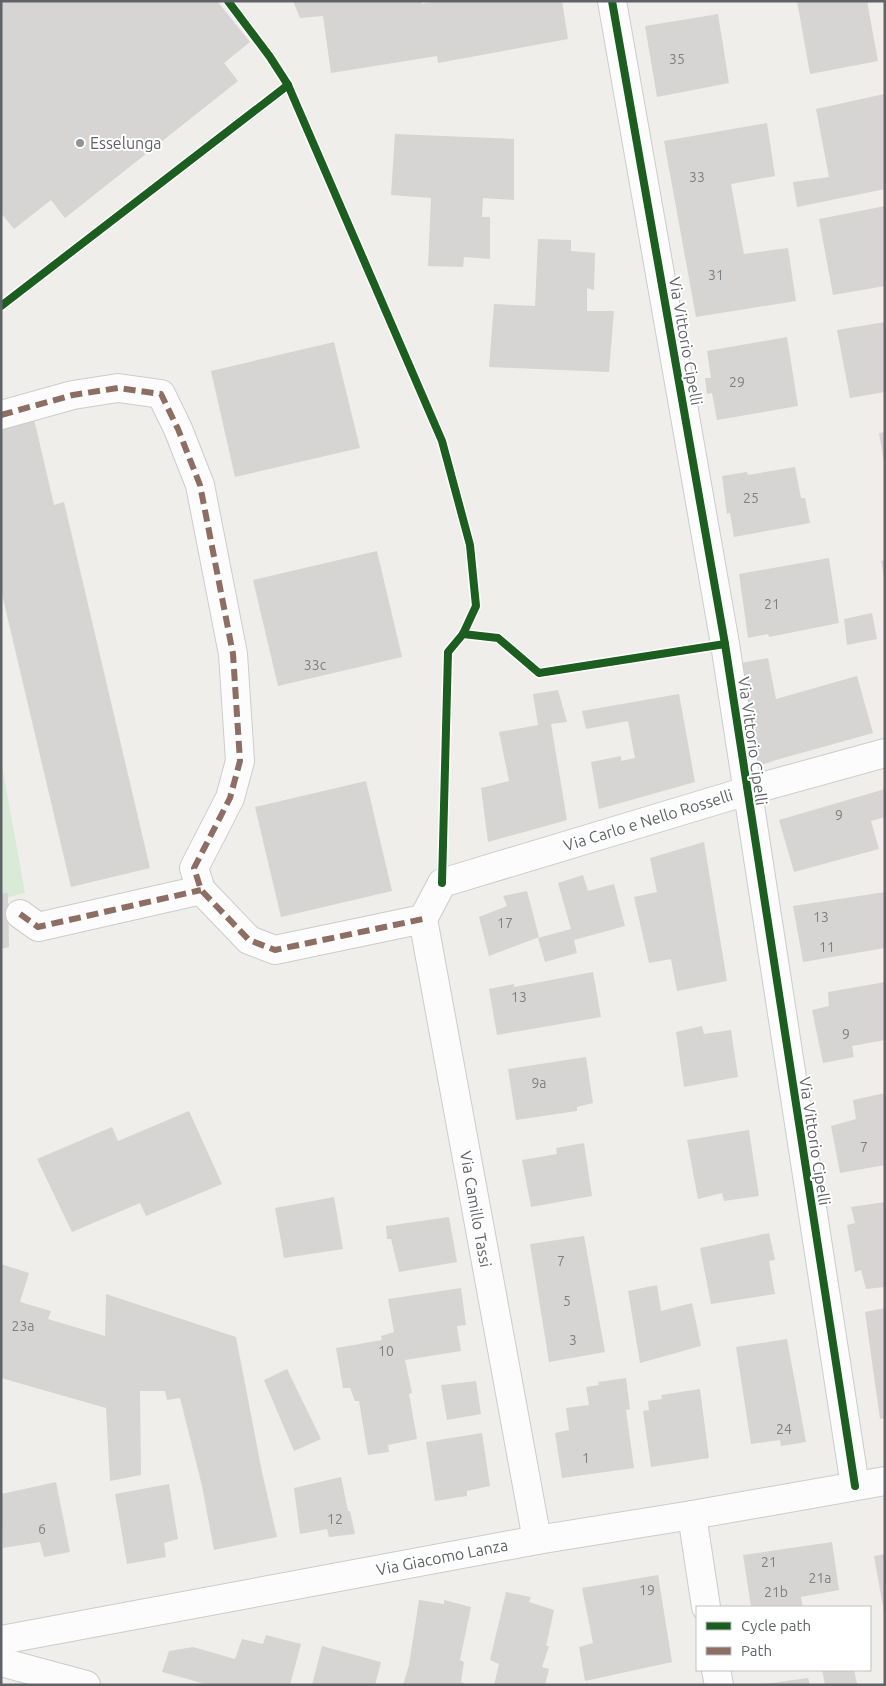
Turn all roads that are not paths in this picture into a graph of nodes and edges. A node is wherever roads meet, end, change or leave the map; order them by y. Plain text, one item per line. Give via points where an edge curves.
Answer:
1 (612, 1) edge
2 (1, 415) edge
3 (885, 753) edge
4 (747, 791) junction
5 (201, 890) junction
6 (20, 914) dead end
7 (423, 919) junction
8 (885, 1481) edge
9 (855, 1486) junction
10 (692, 1515) junction
11 (537, 1540) junction
12 (706, 1606) edge
13 (1, 1640) edge
14 (1, 1662) edge
15 (716, 1671) edge
16 (86, 1685) edge
17 (719, 1685) edge

1 - 4 street, Via Vittorio Cipelli via 725,644
2 - 5 street via 118,388 161,394 178,429 200,485 231,645 240,761 230,798 194,868
3 - 4 street, Via Carlo e Nello Rosselli
4 - 7 street, Via Carlo e Nello Rosselli via 442,883
4 - 9 street, Via Vittorio Cipelli
5 - 6 street via 38,926
5 - 7 street via 249,940 275,950
7 - 11 street, Via Camillo Tassi
8 - 9 street, Via Giacomo Lanza
9 - 10 street, Via Giacomo Lanza
10 - 11 street, Via Giacomo Lanza
10 - 12 street
11 - 13 street, Via Giacomo Lanza
14 - 16 street
15 - 17 street

